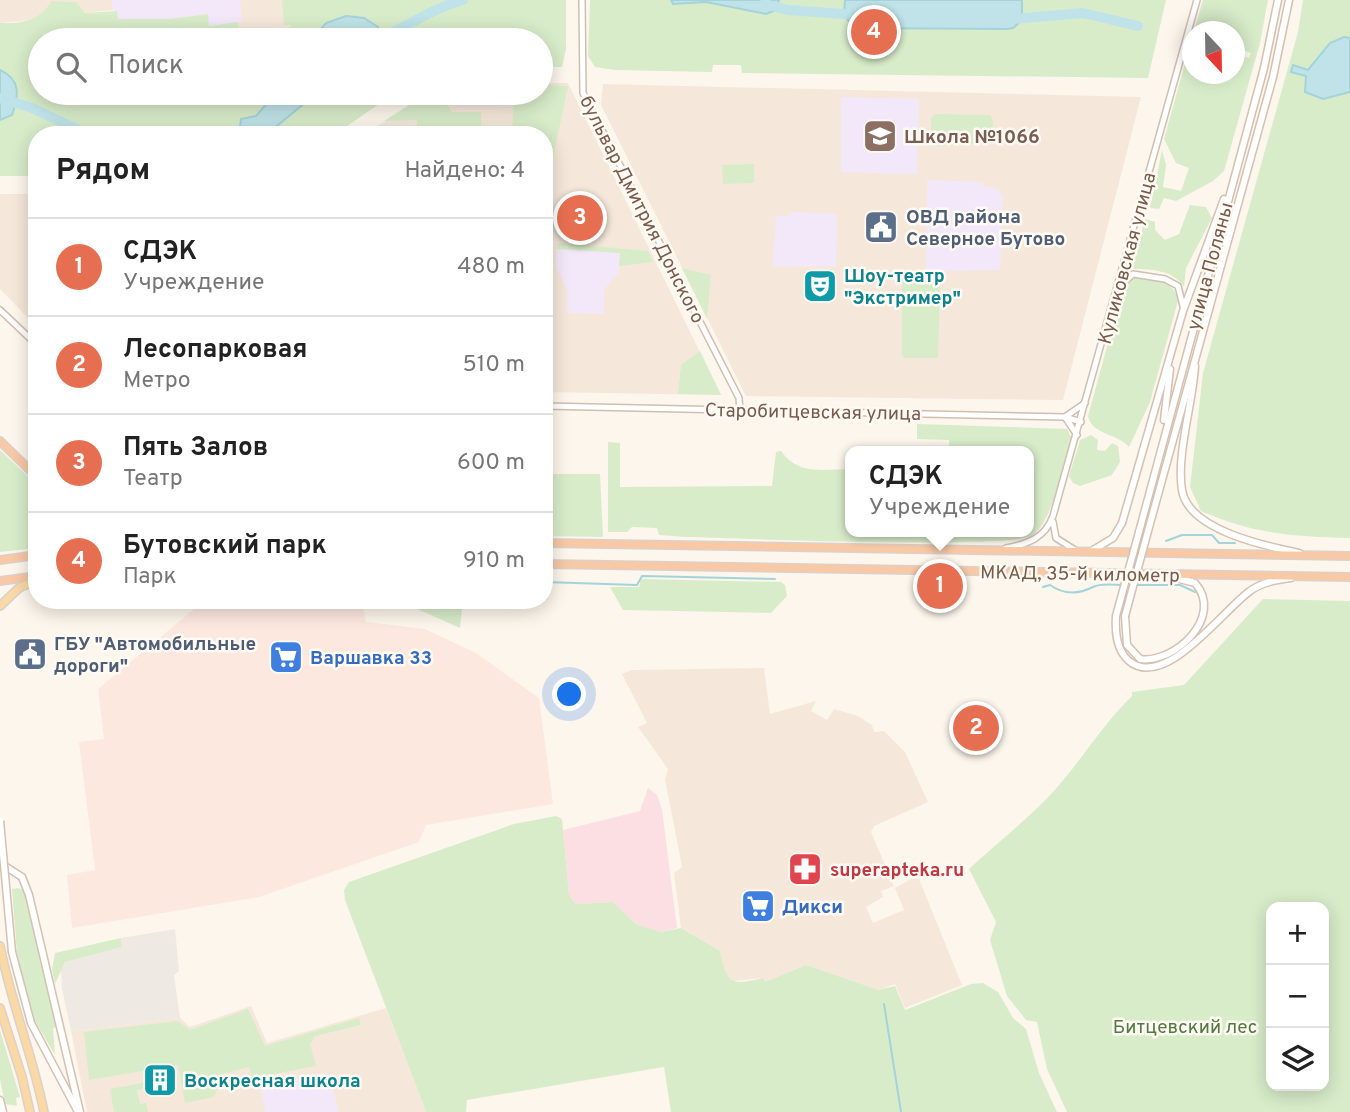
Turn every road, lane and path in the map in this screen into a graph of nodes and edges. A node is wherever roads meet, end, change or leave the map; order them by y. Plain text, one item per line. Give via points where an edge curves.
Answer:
1 (582, 0) edge
2 (1197, 0) edge
3 (1279, 0) edge
4 (1289, 0) edge
5 (1234, 173) junction
6 (1118, 290) junction
7 (0, 310) edge
8 (1183, 312) junction
9 (28, 336) edge
10 (1172, 349) junction
11 (1196, 350) junction
12 (1087, 401) junction
13 (553, 406) edge
14 (740, 410) junction
15 (1065, 417) junction
16 (1081, 422) junction
17 (1077, 436) junction
18 (0, 441) edge
19 (1161, 443) junction
20 (28, 468) edge
21 (1053, 516) junction
22 (553, 543) edge
23 (978, 550) junction
24 (1084, 552) junction
25 (28, 556) edge
26 (1325, 556) junction
27 (1350, 556) edge
28 (0, 560) edge
29 (553, 564) edge
30 (1159, 574) junction
31 (1315, 577) junction
32 (1350, 577) edge
33 (28, 579) edge
34 (0, 581) edge
35 (28, 582) edge
36 (0, 606) edge
37 (0, 821) edge
38 (0, 863) edge
39 (0, 946) edge
40 (0, 1008) edge
41 (0, 1100) edge
42 (3, 1112) edge
43 (30, 1112) edge
44 (44, 1112) edge
45 (79, 1112) edge

1 - 14 street, бульвар Дмитрия Донского via 583,93 739,398
2 - 6 street, Куликовская улица
3 - 5 main road, улица Поляны
4 - 11 main road, улица Поляны via 1273,77
5 - 8 main road
5 - 19 main road, улица Поляны
6 - 8 street via 1133,274 1164,279 1181,291
6 - 12 street, Куликовская улица
7 - 9 street
8 - 10 main road
10 - 19 main road
10 - 24 main road via 1122,523 1105,545
11 - 26 main road via 1181,482 1187,504 1213,526 1283,550
11 - 30 main road, улица Поляны, bridge via 1125,616 1127,645 1140,659 1159,659 1191,635 1206,612 1206,599 1195,583
12 - 15 street
12 - 16 street, Куликовская улица
13 - 14 street, Старобитцевская улица
14 - 15 street, Старобитцевская улица
15 - 16 street, Старобитцевская улица
15 - 17 street
16 - 17 street, Куликовская улица
17 - 21 street, Куликовская улица
18 - 20 highway
19 - 31 main road, улица Поляны, bridge via 1116,616 1116,636 1123,654 1137,665 1157,667 1176,659 1256,587 1288,578
21 - 23 street via 1045,532 1028,543
21 - 24 street via 1056,538 1070,549
22 - 23 highway, МКАД, 35-й километр
23 - 24 highway, МКАД, 35-й километр
24 - 26 highway, МКАД, 35-й километр
25 - 28 highway
26 - 27 highway, МКАД, 35-й километр
29 - 30 highway, МКАД, 35-й километр
30 - 31 highway, МКАД, 35-й километр
31 - 32 highway, МКАД, 35-й километр
33 - 34 highway
35 - 36 main road
37 - 45 main road, bridge via 12,953 31,1023
38 - 45 main road via 22,877 29,895
39 - 44 main road
40 - 43 main road
41 - 42 main road

